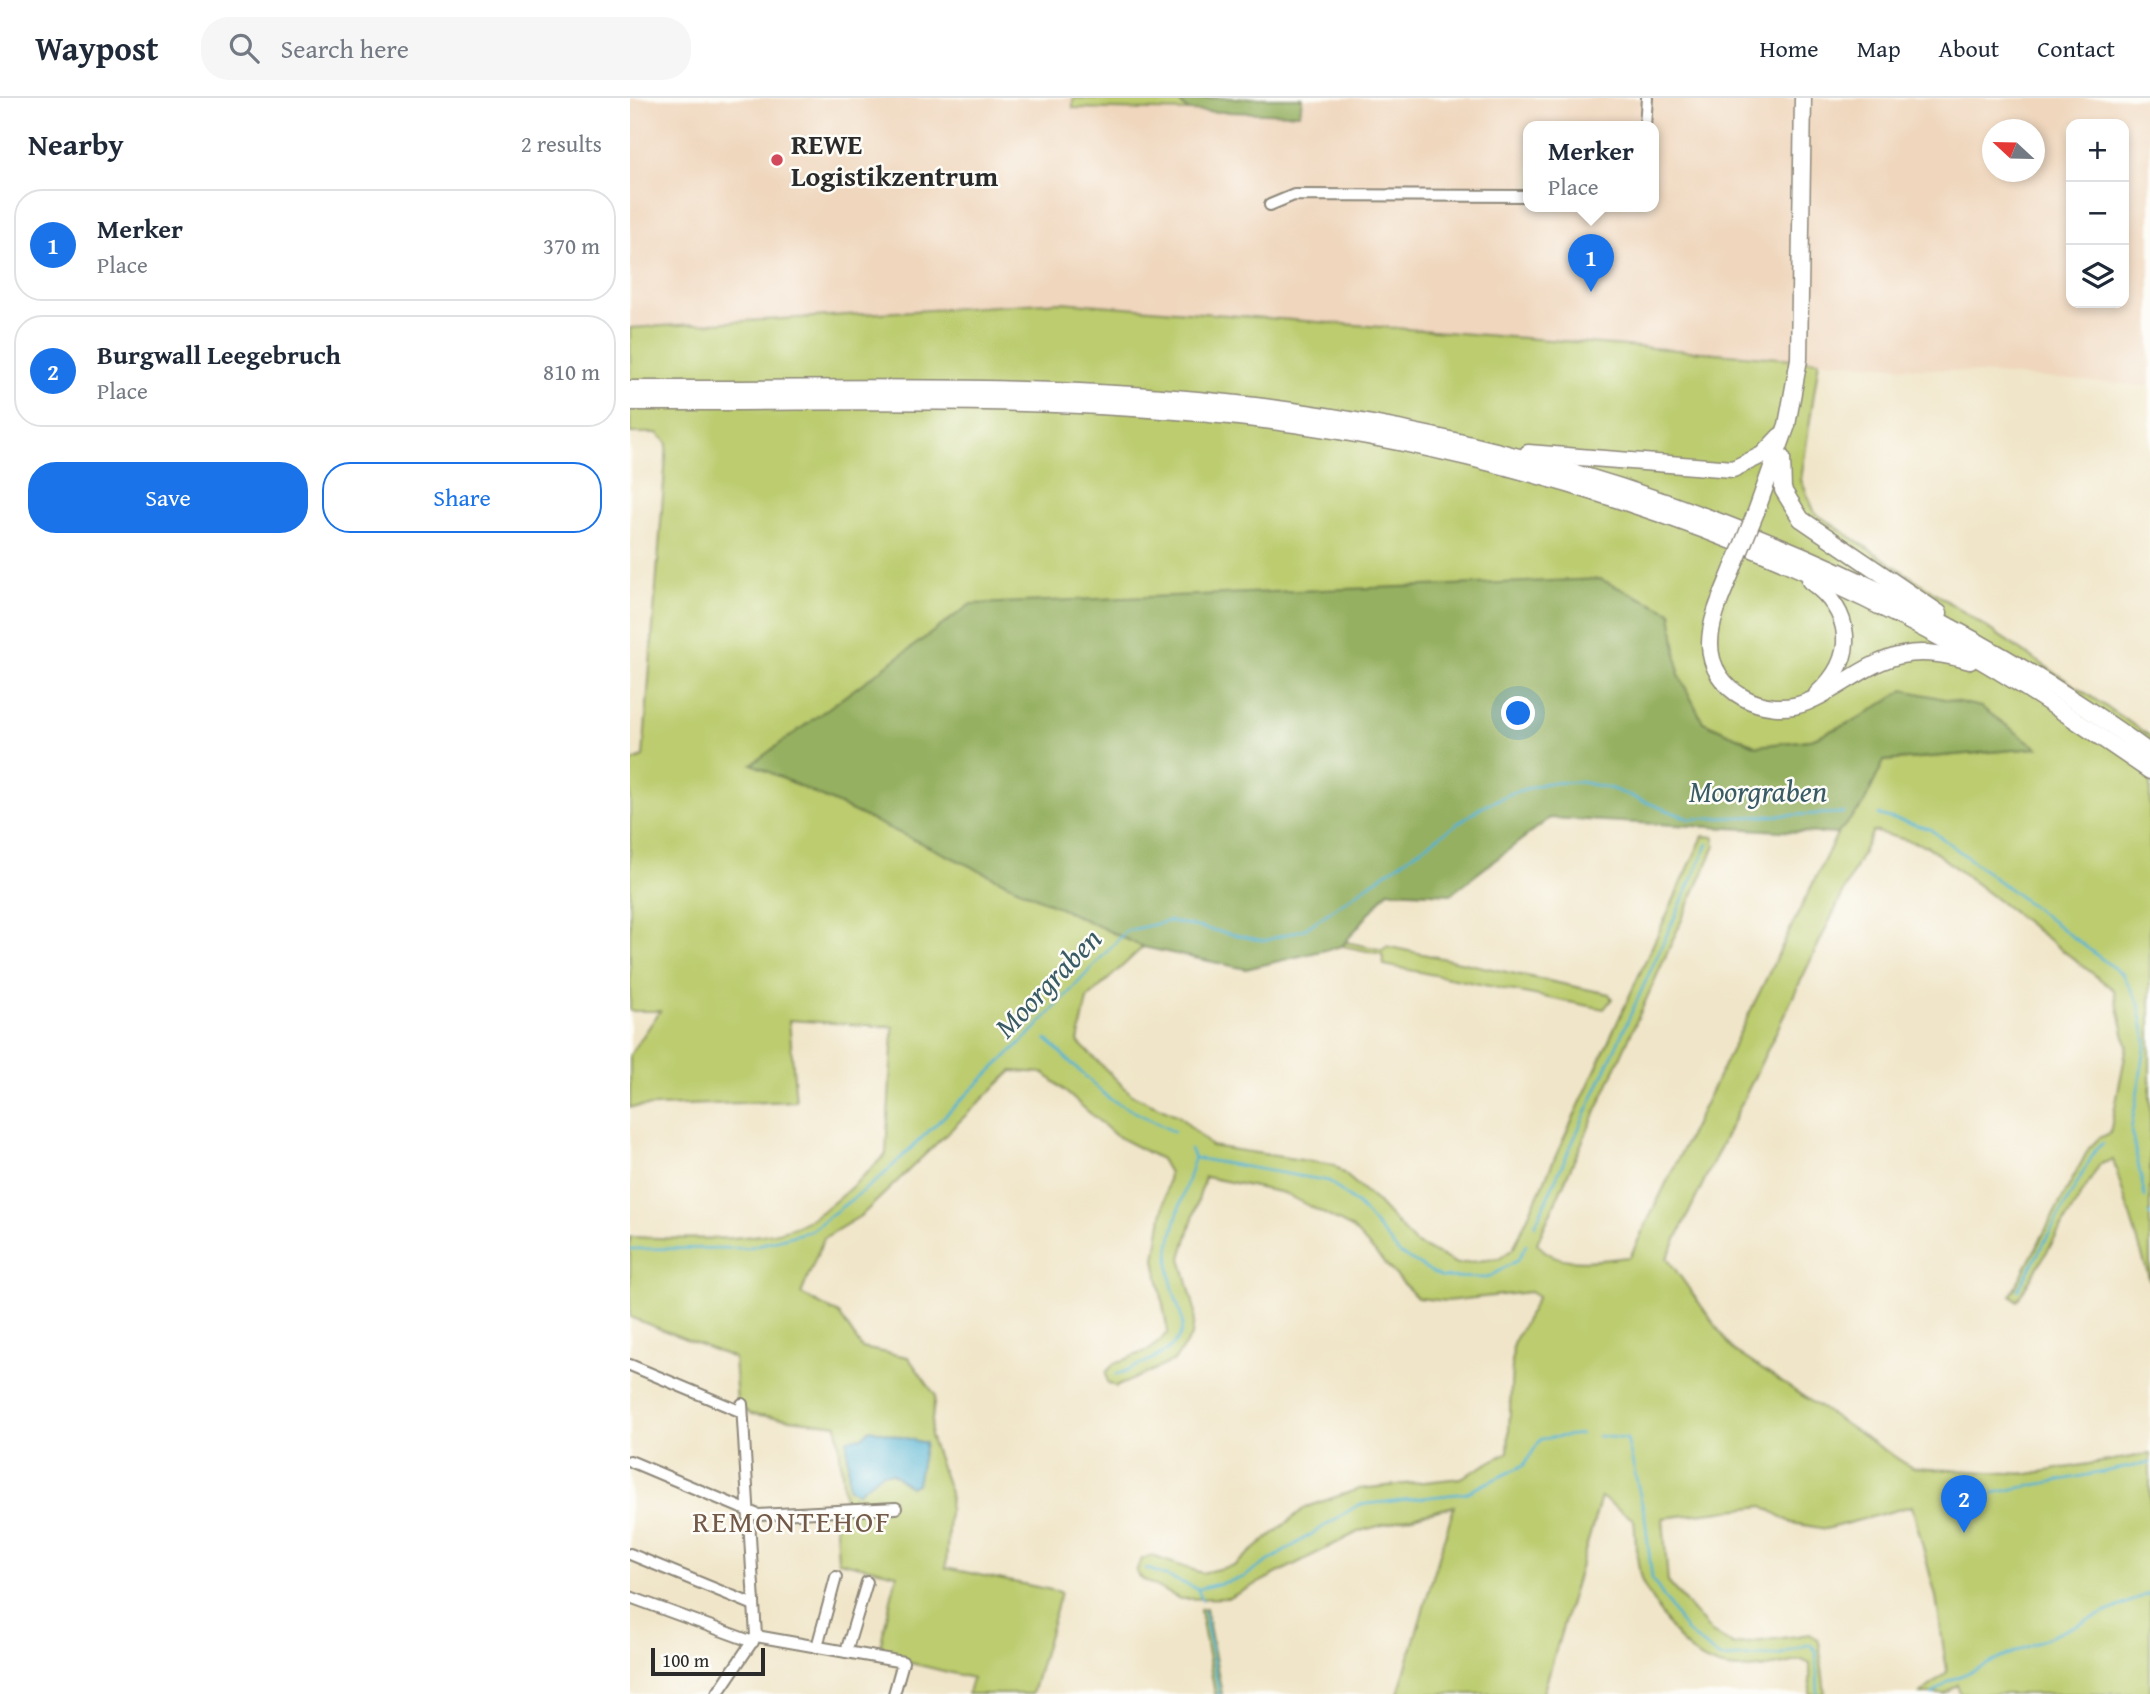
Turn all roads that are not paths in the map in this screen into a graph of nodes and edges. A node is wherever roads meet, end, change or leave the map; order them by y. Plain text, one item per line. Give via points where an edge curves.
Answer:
1 (1647, 98) edge
2 (1803, 98) edge
3 (1645, 121) edge
4 (1523, 196) edge
5 (1270, 205) dead end
6 (630, 389) edge
7 (630, 402) edge
8 (1787, 425) junction
9 (1486, 449) junction
10 (1786, 563) junction
11 (1981, 646) junction
12 (1989, 666) junction
13 (1807, 703) junction
14 (2150, 753) edge
15 (2150, 771) edge
16 (630, 1365) edge
17 (630, 1461) edge
18 (896, 1508) dead end
19 (749, 1511) junction
20 (630, 1554) edge
21 (836, 1577) dead end
22 (867, 1582) dead end
23 (630, 1597) edge
24 (754, 1605) junction
25 (754, 1639) junction
26 (817, 1647) junction
27 (846, 1652) junction
28 (717, 1694) edge
29 (894, 1694) edge

1 - 3 street
2 - 8 highway via 1802,318
4 - 5 street via 1294,195
6 - 9 highway via 1144,397 1256,406
7 - 10 highway via 1029,404 1254,419 1416,446 1514,469 1648,509
8 - 9 highway via 1762,456 1733,469
8 - 11 highway via 1781,479 1790,506 1801,519 1956,624
8 - 13 highway, bridge via 1712,627 1711,655 1729,686 1748,701 1775,708
9 - 11 highway via 1658,499 1843,574
10 - 12 highway
10 - 13 highway via 1824,590 1836,605 1846,636 1836,672
11 - 14 highway
12 - 13 highway via 1951,656 1904,654 1867,667
12 - 15 highway
16 - 19 street via 742,1408
17 - 19 street
18 - 19 street via 758,1515
19 - 24 street
20 - 24 street
21 - 26 street
22 - 27 street
23 - 25 street
24 - 25 street
25 - 26 street
25 - 28 street
26 - 27 street
27 - 29 street via 903,1662

